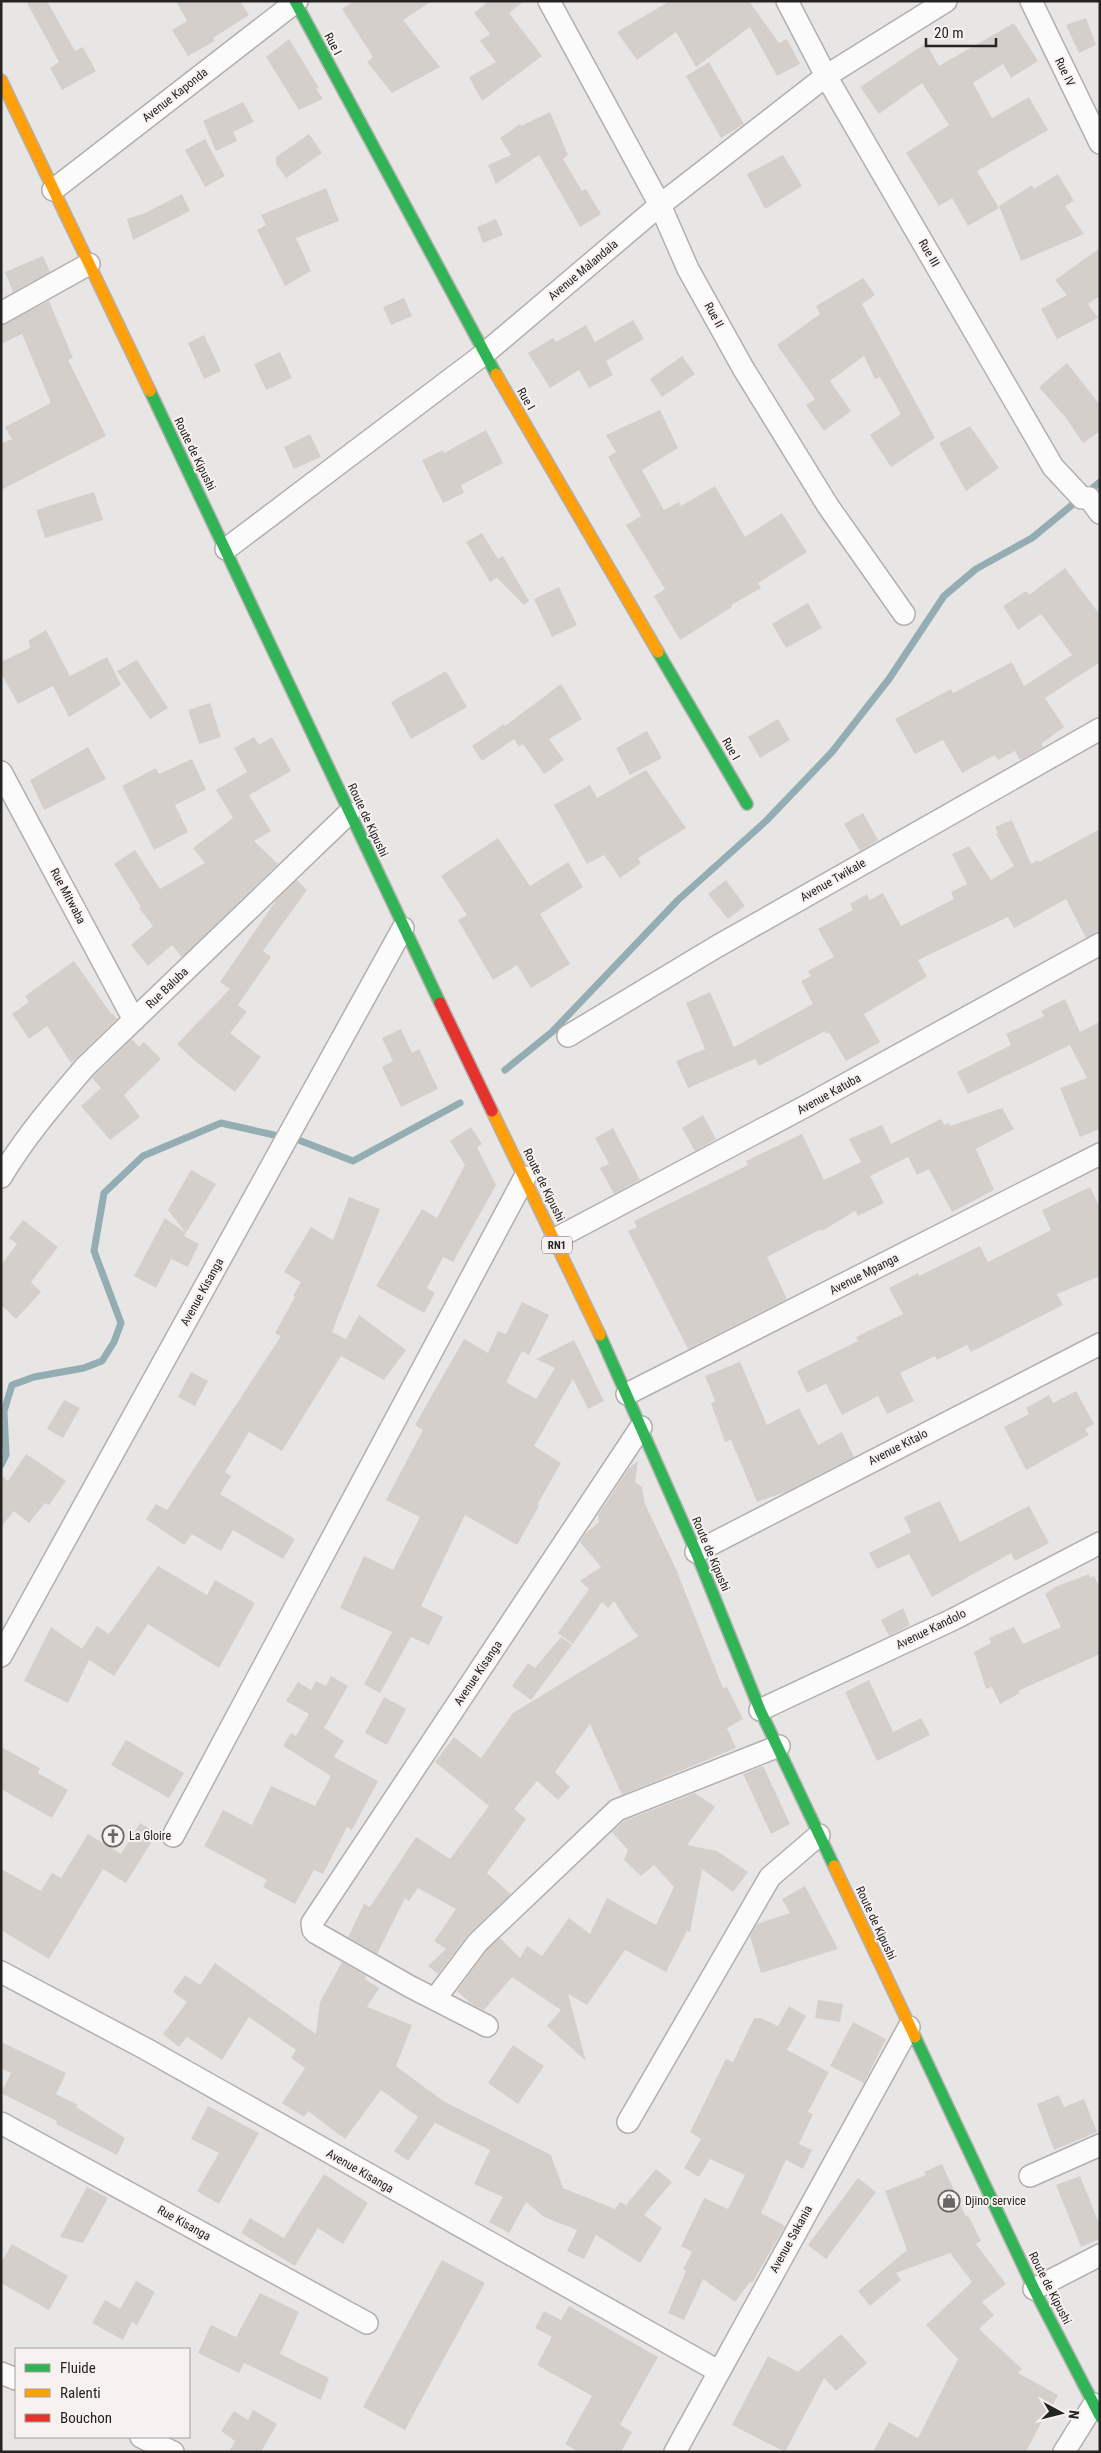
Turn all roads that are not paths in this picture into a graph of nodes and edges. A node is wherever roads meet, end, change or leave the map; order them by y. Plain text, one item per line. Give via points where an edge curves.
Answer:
1 (549, 1) edge
2 (787, 1) edge
3 (946, 1) edge
4 (1031, 1) edge
5 (296, 2) edge
6 (826, 76) junction
7 (1, 80) edge
8 (1100, 143) edge
9 (53, 190) junction
10 (660, 205) junction
11 (89, 264) junction
12 (1, 312) edge
13 (484, 354) junction
14 (1093, 500) edge
15 (226, 549) junction
16 (904, 614) dead end
17 (1100, 729) edge
18 (1, 772) edge
19 (747, 804) dead end
20 (349, 813) junction
21 (403, 928) junction
22 (1100, 944) edge
23 (134, 1020) junction
24 (568, 1036) dead end
25 (1100, 1154) edge
26 (5, 1161) edge
27 (525, 1177) junction
28 (555, 1239) junction
29 (1100, 1344) edge
30 (627, 1394) junction
31 (642, 1427) junction
32 (1100, 1543) edge
33 (696, 1552) junction
34 (1, 1656) edge
35 (760, 1710) junction
36 (779, 1746) junction
37 (819, 1834) junction
38 (173, 1836) dead end
39 (1, 1972) edge
40 (435, 1999) junction
41 (487, 2026) dead end
42 (909, 2027) junction
43 (628, 2122) dead end
44 (1, 2123) edge
45 (1100, 2145) edge
46 (1030, 2176) dead end
47 (1100, 2255) edge
48 (1034, 2288) junction
49 (366, 2323) dead end
50 (718, 2371) junction
51 (1, 2373) edge
52 (15, 2380) edge
53 (1097, 2410) edge
54 (143, 2438) edge
55 (173, 2452) edge
56 (675, 2452) edge
57 (1064, 2452) edge

1 - 10 street, Rue II
2 - 6 street, Rue III
3 - 6 street, Avenue Malandala
4 - 8 street, Rue IV
5 - 9 street, Avenue Kaponda
5 - 13 main road, Rue I
6 - 10 street, Avenue Malandala
6 - 14 street, Rue III via 1053,467
7 - 9 main road, Route de Kipushi / RN1
9 - 11 main road, Route de Kipushi / RN1
10 - 13 street, Avenue Malandala
10 - 16 street, Rue II via 688,269 743,368 828,506
11 - 12 street
11 - 15 main road, Route de Kipushi / RN1
13 - 15 street, Avenue Malandala
13 - 19 main road, Rue I
15 - 20 main road, Route de Kipushi / RN1
17 - 24 street, Avenue Twikale via 716,947
18 - 23 street, Rue Mitwaba
20 - 21 main road, Route de Kipushi / RN1
20 - 23 street, Rue Baluba
21 - 27 main road, Route de Kipushi / RN1
21 - 34 street, Avenue Kisanga
22 - 28 street, Avenue Katuba via 806,1106
23 - 26 street, Rue Baluba via 85,1067
25 - 30 street, Avenue Mpanga
27 - 28 main road, Route de Kipushi / RN1
27 - 38 street
28 - 30 main road, Route de Kipushi / RN1
29 - 33 street, Avenue Kitalo
30 - 31 main road, Route de Kipushi / RN1
31 - 33 main road, Route de Kipushi / RN1
31 - 40 street, Avenue Kisanga via 313,1919 311,1927 316,1933
32 - 35 street, Avenue Kandolo via 954,1619
33 - 35 main road, Route de Kipushi / RN1
35 - 36 main road, Route de Kipushi / RN1
36 - 37 main road, Route de Kipushi / RN1
36 - 40 street via 617,1810 478,1942
37 - 42 main road, Route de Kipushi / RN1
37 - 43 street via 770,1877
39 - 50 street, Avenue Kisanga via 146,2049
40 - 41 street
42 - 48 main road, Route de Kipushi / RN1
42 - 50 street, Avenue Sakania
44 - 49 street, Rue Kisanga
45 - 46 street
47 - 48 street
48 - 53 main road, Route de Kipushi / RN1
50 - 56 street, Avenue Sakania
51 - 52 street
53 - 57 street
54 - 55 street

